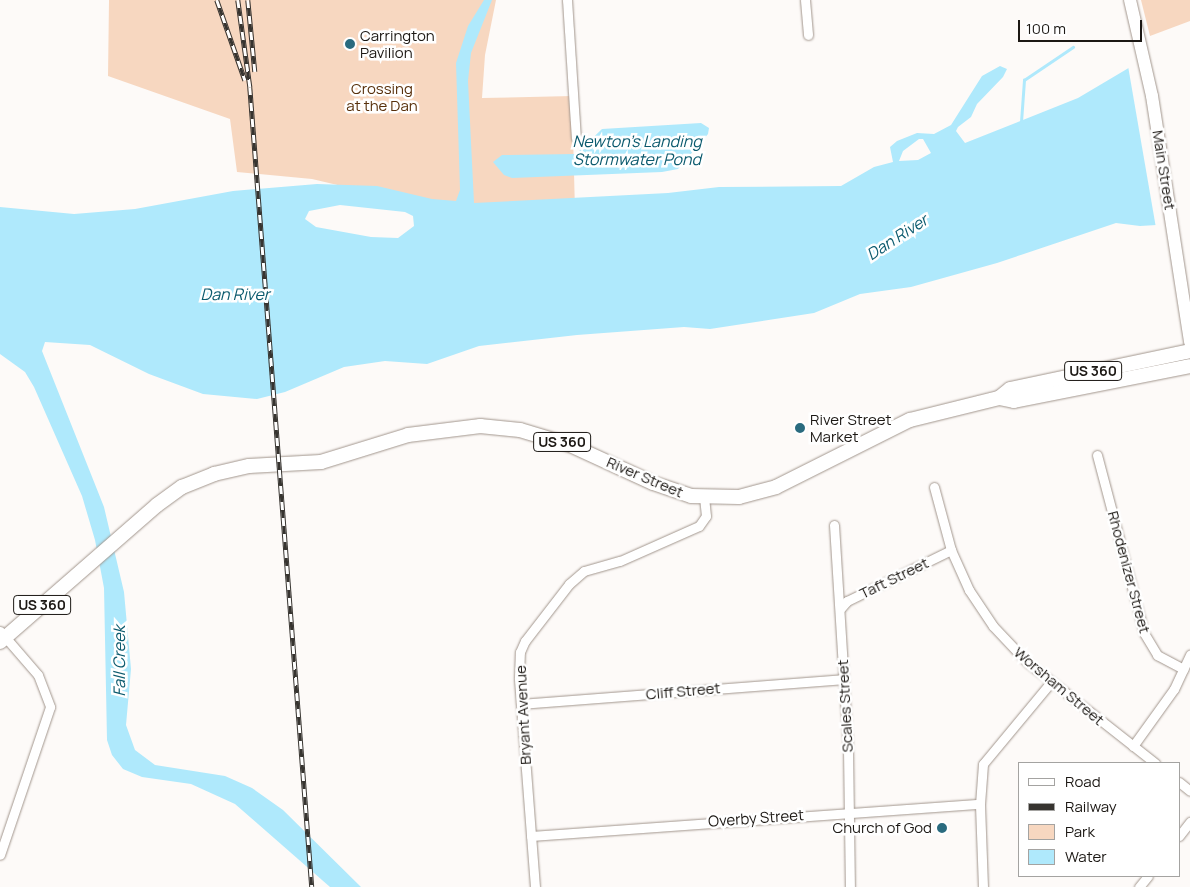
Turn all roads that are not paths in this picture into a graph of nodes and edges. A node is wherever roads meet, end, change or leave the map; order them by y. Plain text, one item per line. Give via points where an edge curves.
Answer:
1 (566, 0) edge
2 (805, 0) edge
3 (1130, 0) edge
4 (808, 35) dead end
5 (576, 138) dead end
6 (1190, 342) edge
7 (1190, 351) edge
8 (1190, 366) edge
9 (999, 398) junction
10 (1097, 455) dead end
11 (934, 487) dead end
12 (704, 497) junction
13 (834, 525) dead end
14 (950, 550) junction
15 (840, 609) junction
16 (2, 637) edge
17 (1190, 655) edge
18 (1183, 669) junction
19 (844, 679) junction
20 (1051, 682) junction
21 (521, 704) junction
22 (1133, 746) junction
23 (1154, 762) edge
24 (1180, 783) edge
25 (1190, 791) edge
26 (980, 804) junction
27 (850, 811) junction
28 (1190, 822) edge
29 (1180, 835) edge
30 (531, 836) junction
31 (0, 855) edge
32 (1147, 877) edge
33 (535, 887) edge
34 (850, 887) edge
35 (983, 887) edge
36 (1139, 887) edge

1 - 5 street
2 - 4 street
3 - 6 main road, Main Street via 1159,134
7 - 9 main road, River Street / US 360 via 1010,389
8 - 9 main road, River Street / US 360 via 1014,401
9 - 12 main road, River Street / US 360 via 910,420 776,487 739,497
10 - 18 street, Rhodenizer Street via 1144,633 1157,655
11 - 14 street, Worsham Street
12 - 16 main road, River Street / US 360 via 672,490 591,453 542,436 498,427 460,427 408,435 322,462 248,466 214,474 170,494
12 - 21 street, Bryant Avenue via 706,516 699,526 620,561 584,571 569,584 530,633 520,652
13 - 15 street, Scales Street
14 - 15 street, Taft Street via 847,601
14 - 20 street, Worsham Street via 969,590 993,626 1013,649
15 - 19 street, Scales Street
16 - 31 street via 38,676 50,707
17 - 18 street
18 - 22 street via 1165,704
19 - 21 street, Cliff Street
19 - 27 street, Scales Street
20 - 22 street, Worsham Street
20 - 26 street via 988,756 981,772
21 - 30 street, Bryant Avenue
22 - 23 street, Worsham Street
24 - 25 street
26 - 27 street, Overby Street
26 - 35 street
27 - 30 street, Overby Street
27 - 34 street, Scales Street
28 - 29 street
30 - 33 street, Bryant Avenue
32 - 36 street

